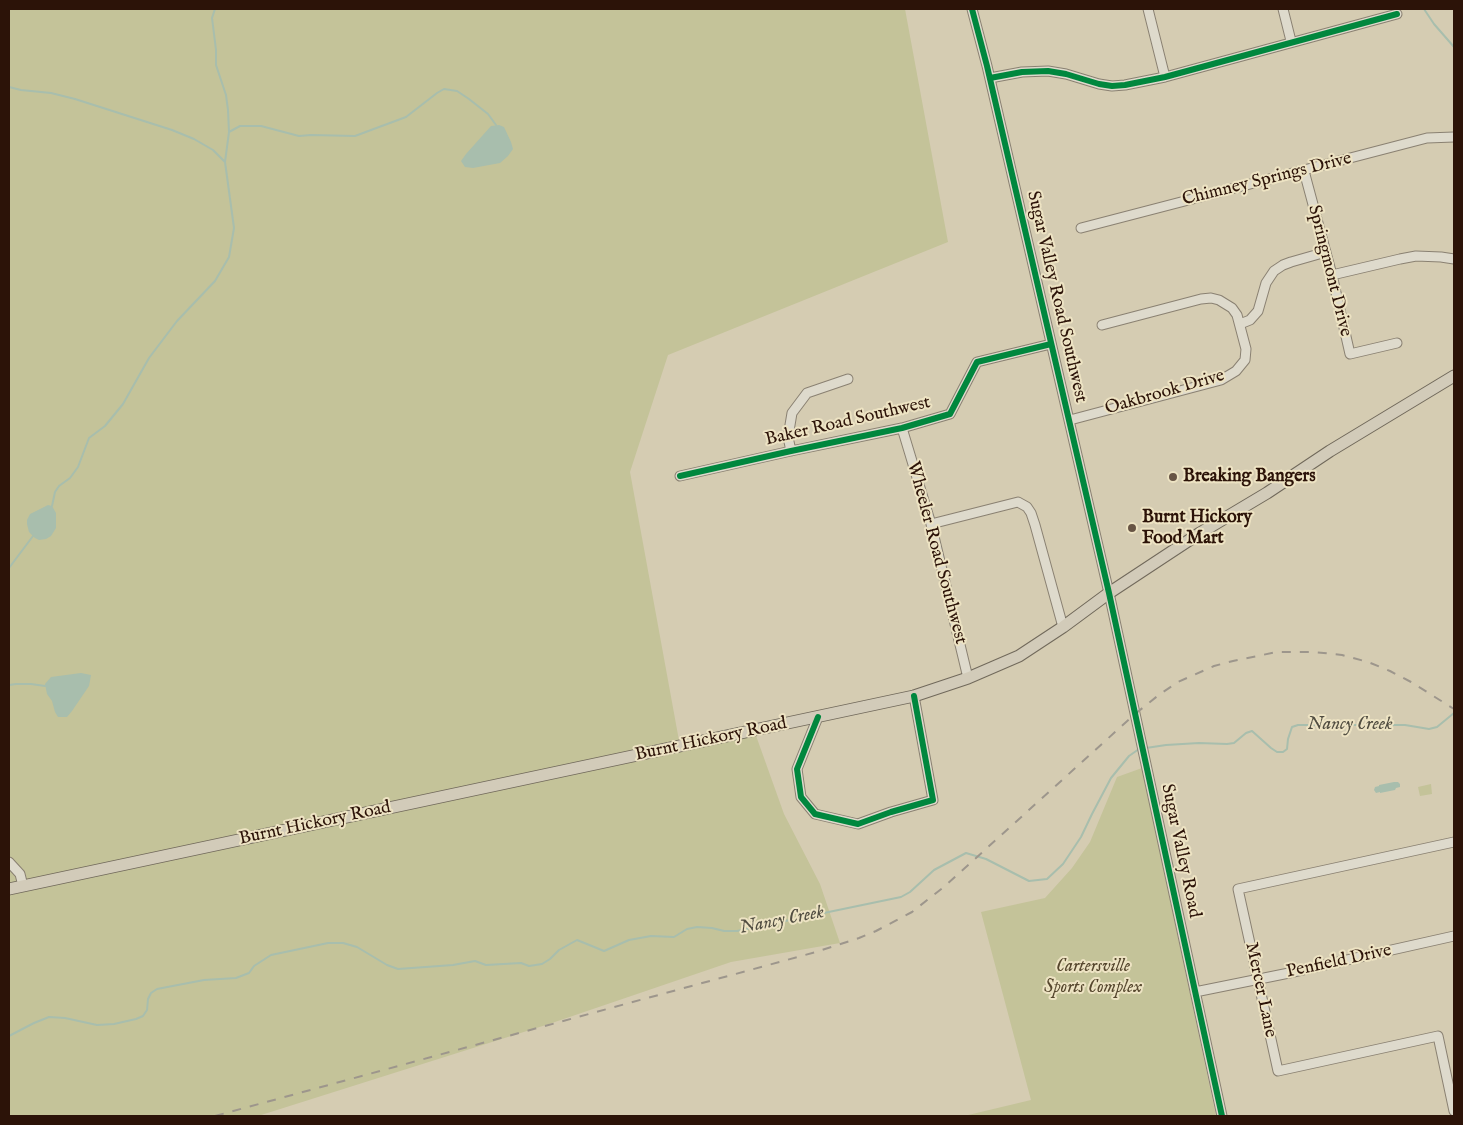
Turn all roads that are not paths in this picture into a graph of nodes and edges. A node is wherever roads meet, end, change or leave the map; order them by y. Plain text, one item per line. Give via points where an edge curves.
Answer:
1 (972, 9) edge
2 (1148, 9) edge
3 (1283, 9) edge
4 (1397, 14) dead end
5 (1291, 41) junction
6 (1165, 77) junction
7 (990, 78) junction
8 (1454, 137) edge
9 (1304, 171) junction
10 (1081, 228) dead end
11 (1326, 252) junction
12 (1454, 259) edge
13 (1332, 275) junction
14 (1240, 324) junction
15 (1102, 326) dead end
16 (1397, 343) dead end
17 (1051, 344) junction
18 (1454, 376) edge
19 (848, 379) dead end
20 (1070, 420) junction
21 (902, 428) junction
22 (791, 451) junction
23 (680, 476) dead end
24 (931, 524) junction
25 (1109, 593) junction
26 (1063, 627) junction
27 (968, 678) junction
28 (914, 696) junction
29 (818, 717) junction
30 (1454, 842) edge
31 (9, 862) edge
32 (23, 886) junction
33 (9, 889) edge
34 (1454, 936) edge
35 (1258, 979) junction
36 (1195, 992) junction
37 (1454, 1111) edge
38 (1222, 1116) edge

1 - 7 street, Sugar Valley Road Southwest
2 - 6 street
3 - 5 street
4 - 5 street
5 - 6 street
6 - 7 street via 1112,86 1048,71
7 - 17 street, Sugar Valley Road Southwest
8 - 9 street, Chimney Springs Drive via 1428,138
9 - 10 street, Chimney Springs Drive
9 - 11 street, Springmont Drive
11 - 13 street, Springmont Drive
11 - 14 street via 1283,265 1274,271 1266,283 1258,311 1250,320
12 - 13 street via 1400,258
13 - 16 street, Springmont Drive via 1350,354
14 - 15 street, Oakbrook Drive via 1232,308 1211,298
14 - 20 street, Oakbrook Drive via 1246,349 1245,360 1221,380
17 - 20 street, Sugar Valley Road Southwest
17 - 21 street, Baker Road Southwest via 977,362 950,414
18 - 25 main road, Burnt Hickory Road via 1330,451
19 - 22 street via 807,393 792,413 788,438
20 - 25 street, Sugar Valley Road Southwest
21 - 22 street, Baker Road Southwest
21 - 24 street, Wheeler Road Southwest
22 - 23 street, Baker Road Southwest
24 - 26 street via 1018,502 1027,507
24 - 27 street, Wheeler Road Southwest
25 - 26 main road, Burnt Hickory Road
25 - 36 street, Sugar Valley Road
26 - 27 main road, Burnt Hickory Road via 1019,656
27 - 28 main road, Burnt Hickory Road
28 - 29 main road, Burnt Hickory Road
28 - 29 street via 933,800 858,824 815,814 801,797 798,769
29 - 32 main road, Burnt Hickory Road
30 - 35 street, Mercer Lane via 1238,889
31 - 32 street via 20,874
32 - 33 main road, Burnt Hickory Road
34 - 35 street, Penfield Drive
35 - 36 street, Penfield Drive
35 - 37 street, Mercer Lane via 1278,1071 1438,1036
36 - 38 street, Sugar Valley Road

